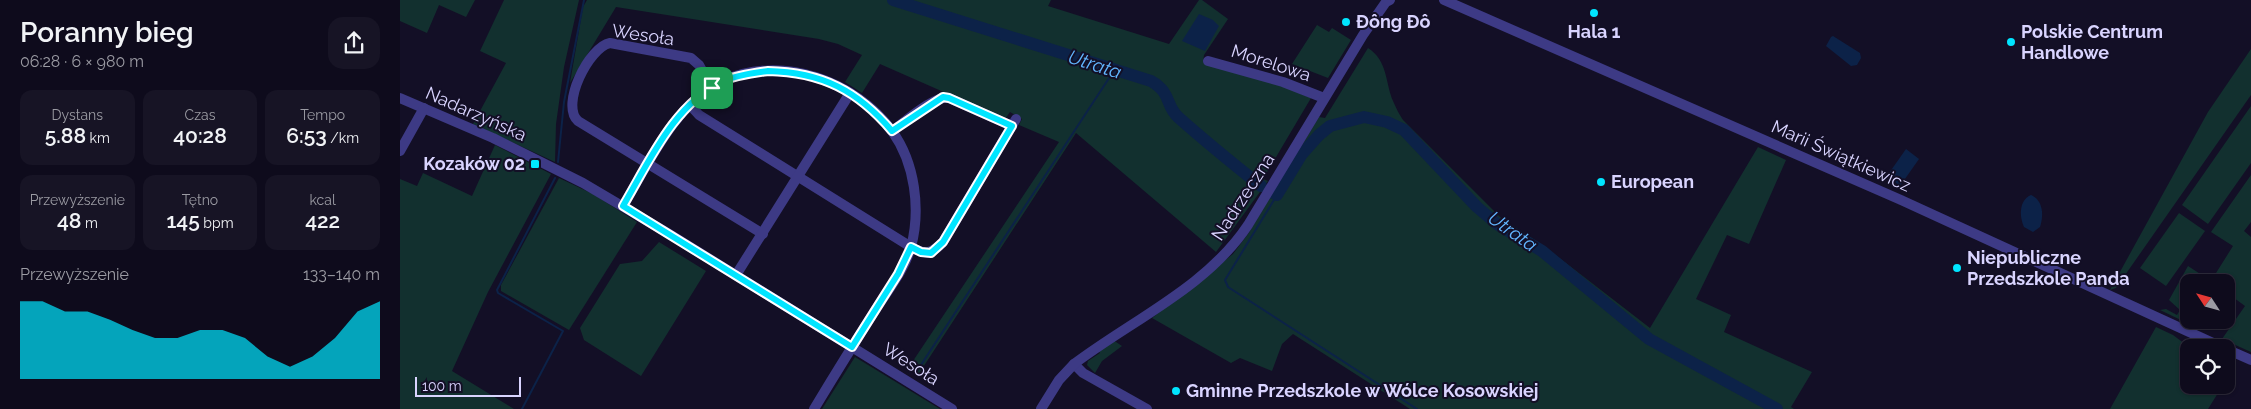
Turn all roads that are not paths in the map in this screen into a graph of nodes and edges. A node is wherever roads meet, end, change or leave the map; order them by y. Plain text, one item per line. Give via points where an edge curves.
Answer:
1 (1444, 0) edge
2 (1387, 1) edge
3 (1208, 61) dead end
4 (712, 88) junction
5 (850, 93) junction
6 (400, 98) edge
7 (1324, 98) junction
8 (690, 105) junction
9 (424, 108) junction
10 (892, 131) junction
11 (400, 151) edge
12 (539, 160) joint
13 (648, 164) junction
14 (799, 176) junction
15 (623, 206) junction
16 (763, 234) junction
17 (911, 247) junction
18 (736, 275) junction
19 (2205, 339) edge
20 (852, 347) junction
21 (2235, 353) edge
22 (2251, 360) edge
23 (1074, 364) junction
24 (814, 409) edge
25 (952, 409) edge
26 (1041, 409) edge
27 (1147, 409) edge

1 - 19 street, Marii Świątkiewicz via 1901,200
2 - 7 street, Nadrzeczna
3 - 7 street, Morelowa
4 - 5 street via 743,74 784,71 812,76
4 - 8 street
4 - 13 street, Wesoła via 699,65 690,58 610,43 598,48 576,87 572,113 578,121
5 - 10 street via 871,108
5 - 14 street
6 - 9 street, Nadarzyńska
7 - 23 street, Nadrzeczna via 1248,225 1224,257
8 - 13 street via 668,129
8 - 14 street via 699,115
9 - 11 street
9 - 12 street, Nadarzyńska
10 - 17 street via 909,166 914,190
10 - 17 street via 943,97 1014,123 938,248 926,253
12 - 15 street, Wesoła
13 - 15 street
13 - 16 street, Wesoła
14 - 16 street
14 - 17 street
15 - 18 street, Wesoła
16 - 18 street
17 - 20 street via 898,274
18 - 20 street, Wesoła
20 - 24 street
20 - 25 street, Wesoła
21 - 22 street, Marii Świątkiewicz
23 - 26 street, Nadrzeczna via 1059,380
23 - 27 street via 1083,373

